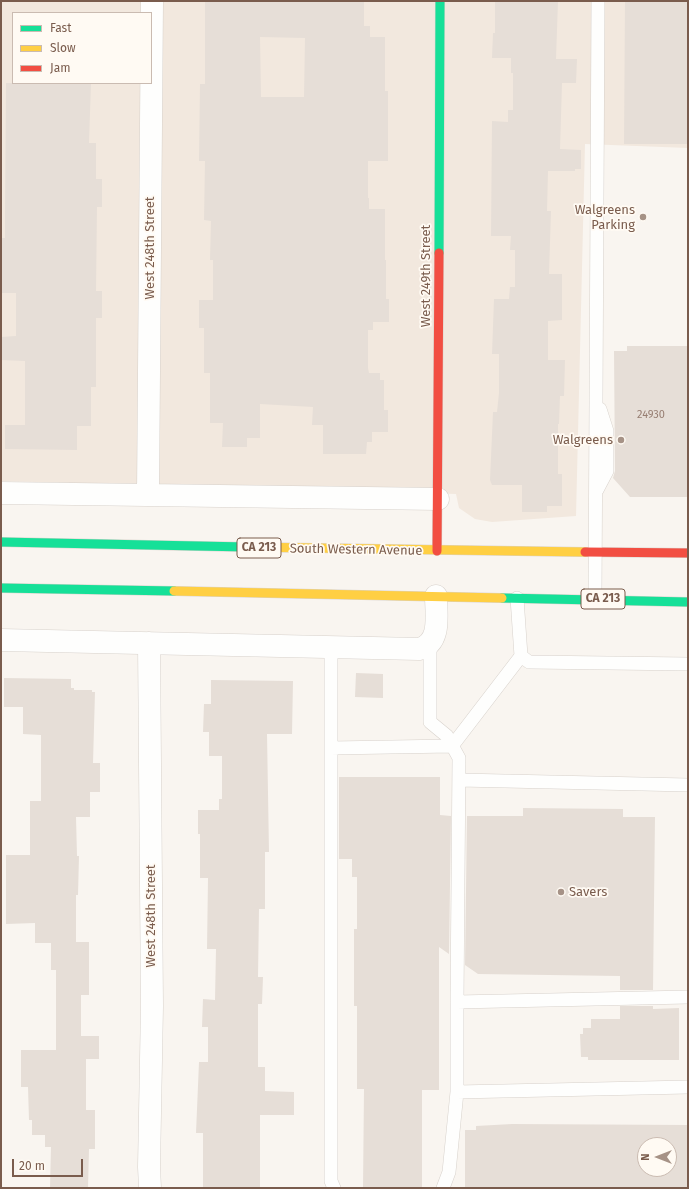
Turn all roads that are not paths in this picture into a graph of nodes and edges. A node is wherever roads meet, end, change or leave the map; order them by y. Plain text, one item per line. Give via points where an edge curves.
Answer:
1 (152, 1) edge
2 (440, 1) edge
3 (598, 1) edge
4 (152, 12) edge
5 (151, 84) edge
6 (1, 493) edge
7 (148, 494) junction
8 (438, 499) junction
9 (1, 542) edge
10 (437, 551) junction
11 (595, 552) junction
12 (688, 553) edge
13 (1, 588) edge
14 (436, 596) junction
15 (517, 598) junction
16 (595, 599) junction
17 (688, 602) edge
18 (1, 640) edge
19 (149, 643) junction
20 (430, 644) junction
21 (331, 648) junction
22 (520, 656) junction
23 (688, 664) edge
24 (452, 746) junction
25 (331, 748) junction
26 (459, 780) junction
27 (688, 785) edge
28 (688, 997) edge
29 (457, 1002) junction
30 (688, 1087) edge
31 (457, 1092) junction
32 (150, 1188) edge
33 (334, 1188) edge
34 (442, 1188) edge

1 - 4 street, West 248th Street
2 - 8 main road, West 249th Street
3 - 11 lane
5 - 7 street, West 248th Street
6 - 7 street
7 - 8 street
8 - 10 main road, West 249th Street
9 - 10 main road, South Western Avenue / CA 213
10 - 11 main road, South Western Avenue / CA 213
11 - 12 main road, South Western Avenue / CA 213
11 - 16 lane
13 - 14 main road, CA 213
14 - 15 main road, CA 213
14 - 20 street via 436,631
15 - 16 main road, CA 213
15 - 22 lane
16 - 17 main road, CA 213
18 - 19 street
19 - 21 street
19 - 32 street, West 248th Street via 152,999
20 - 21 street via 419,649
20 - 24 lane via 430,722 447,736
21 - 25 lane
22 - 23 lane via 529,662
22 - 24 lane
24 - 25 lane
24 - 26 lane via 459,758
25 - 33 lane via 331,1181
26 - 27 lane
26 - 29 lane
28 - 29 lane
29 - 31 lane
30 - 31 lane
31 - 34 lane via 449,1172

